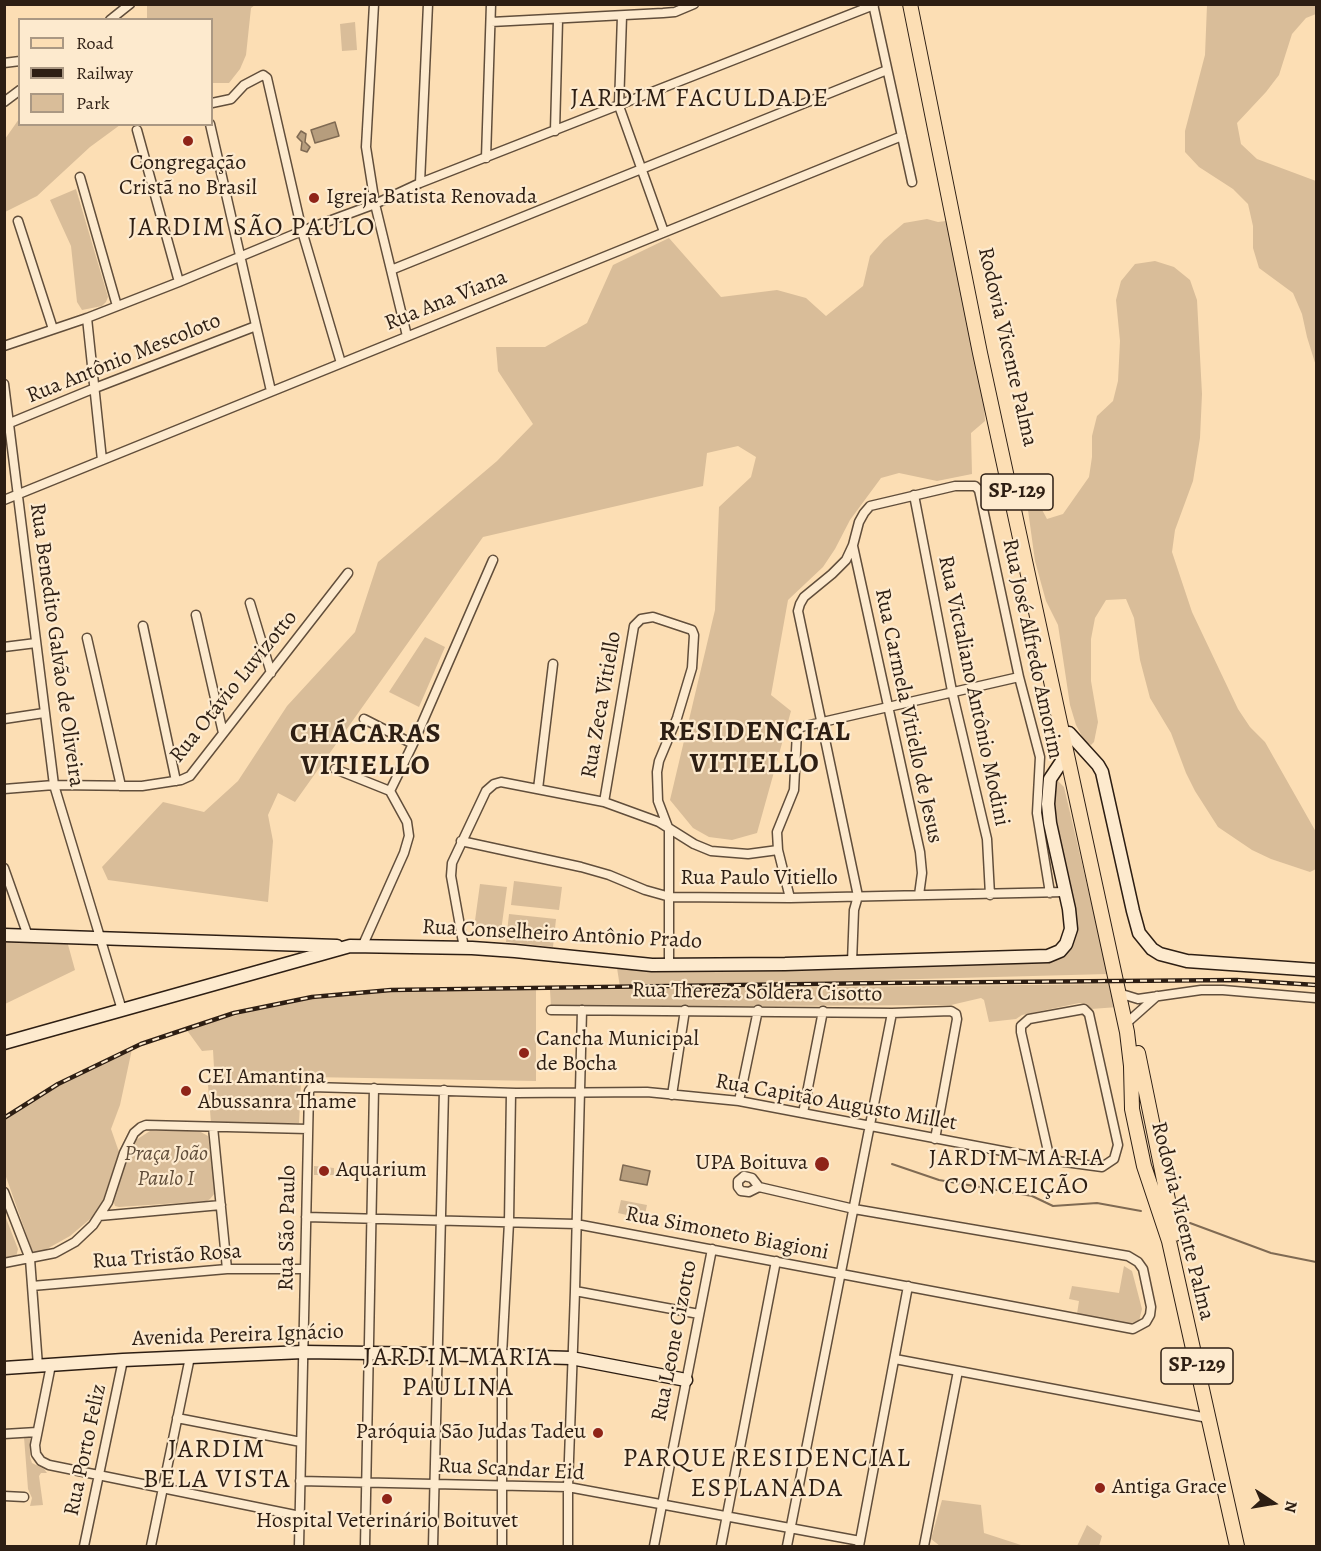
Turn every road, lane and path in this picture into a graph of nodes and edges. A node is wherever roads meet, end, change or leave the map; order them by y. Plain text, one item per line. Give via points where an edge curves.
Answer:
1 (130, 4) edge
2 (374, 4) edge
3 (428, 4) edge
4 (491, 4) edge
5 (694, 4) edge
6 (910, 4) edge
7 (874, 5) edge
8 (622, 16) junction
9 (112, 18) edge
10 (558, 20) junction
11 (491, 22) junction
12 (887, 70) junction
13 (18, 92) edge
14 (4, 102) edge
15 (213, 102) edge
16 (619, 106) junction
17 (210, 126) edge
18 (137, 130) dead end
19 (555, 130) junction
20 (902, 136) junction
21 (486, 158) junction
22 (640, 169) junction
23 (80, 177) dead end
24 (912, 182) dead end
25 (420, 183) junction
26 (375, 204) junction
27 (18, 221) dead end
28 (302, 231) junction
29 (664, 232) junction
30 (240, 256) junction
31 (391, 270) junction
32 (179, 282) junction
33 (117, 306) junction
34 (87, 318) junction
35 (256, 326) junction
36 (53, 329) junction
37 (407, 336) junction
38 (4, 346) edge
39 (341, 363) junction
40 (4, 384) edge
41 (94, 388) junction
42 (270, 391) junction
43 (7, 424) edge
44 (102, 460) junction
45 (17, 495) junction
46 (914, 495) junction
47 (4, 500) edge
48 (853, 545) junction
49 (493, 560) dead end
50 (348, 573) dead end
51 (250, 603) dead end
52 (196, 615) dead end
53 (143, 626) dead end
54 (87, 638) dead end
55 (36, 643) junction
56 (4, 647) edge
57 (553, 664) dead end
58 (271, 673) junction
59 (1019, 677) junction
60 (952, 691) junction
61 (888, 706) junction
62 (44, 713) junction
63 (4, 719) edge
64 (364, 719) dead end
65 (822, 721) junction
66 (1065, 730) junction
67 (223, 733) junction
68 (413, 744) junction
69 (1093, 761) junction
70 (335, 769) dead end
71 (1074, 770) junction
72 (1050, 779) junction
73 (176, 781) junction
74 (54, 785) junction
75 (121, 786) junction
76 (4, 789) edge
77 (538, 789) junction
78 (390, 791) junction
79 (604, 802) junction
80 (669, 830) junction
81 (461, 841) junction
82 (778, 850) junction
83 (4, 868) edge
84 (1065, 892) junction
85 (1050, 893) junction
86 (919, 895) junction
87 (990, 895) junction
88 (858, 896) junction
89 (670, 897) junction
90 (790, 898) junction
91 (4, 935) edge
92 (28, 936) junction
93 (99, 938) junction
94 (304, 945) junction
95 (356, 946) junction
96 (464, 948) junction
97 (308, 958) junction
98 (852, 962) junction
99 (669, 965) junction
100 (1317, 970) edge
101 (1158, 996) junction
102 (1317, 998) edge
103 (1124, 1003) junction
104 (122, 1010) junction
105 (551, 1010) dead end
106 (582, 1010) junction
107 (685, 1010) junction
108 (758, 1011) junction
109 (823, 1011) junction
110 (892, 1012) junction
111 (4, 1043) edge
112 (374, 1088) junction
113 (309, 1090) joint
114 (444, 1090) junction
115 (511, 1093) junction
116 (579, 1094) junction
117 (672, 1095) junction
118 (739, 1101) junction
119 (803, 1113) junction
120 (870, 1126) junction
121 (213, 1127) junction
122 (308, 1128) junction
123 (936, 1139) junction
124 (1156, 1142) junction
125 (1140, 1147) junction
126 (1050, 1160) junction
127 (759, 1187) dead end
128 (4, 1192) edge
129 (221, 1205) junction
130 (854, 1209) junction
131 (99, 1216) junction
132 (306, 1217) junction
133 (372, 1219) junction
134 (441, 1221) junction
135 (508, 1222) junction
136 (576, 1224) junction
137 (712, 1249) junction
138 (30, 1259) junction
139 (776, 1261) junction
140 (4, 1263) edge
141 (227, 1269) junction
142 (305, 1269) junction
143 (842, 1274) junction
144 (32, 1286) junction
145 (909, 1286) junction
146 (575, 1291) junction
147 (699, 1314) junction
148 (303, 1352) junction
149 (369, 1353) junction
150 (438, 1354) junction
151 (502, 1355) junction
152 (190, 1357) junction
153 (571, 1358) junction
154 (895, 1359) junction
155 (123, 1360) junction
156 (51, 1365) junction
157 (38, 1366) junction
158 (4, 1368) edge
159 (958, 1371) junction
160 (686, 1380) junction
161 (177, 1418) junction
162 (1208, 1418) junction
163 (37, 1432) junction
164 (4, 1434) edge
165 (301, 1443) junction
166 (100, 1476) junction
167 (300, 1481) junction
168 (366, 1483) junction
169 (435, 1484) junction
170 (503, 1485) junction
171 (568, 1487) junction
172 (163, 1488) junction
173 (4, 1496) edge
174 (24, 1497) dead end
175 (662, 1504) junction
176 (300, 1516) junction
177 (727, 1516) junction
178 (790, 1528) junction
179 (859, 1544) edge
180 (84, 1546) edge
181 (151, 1546) edge
182 (299, 1546) edge
183 (365, 1546) edge
184 (433, 1546) edge
185 (502, 1546) edge
186 (568, 1546) edge
187 (654, 1546) edge
188 (721, 1546) edge
189 (787, 1546) edge
190 (924, 1546) edge
191 (1236, 1546) edge
192 (1242, 1546) edge

1 - 9 street
2 - 26 street via 366,147
3 - 25 street
4 - 11 street
5 - 8 street via 675,12
6 - 66 main road, Rodovia Vicente Palma / SP-129
7 - 12 street
7 - 16 street
8 - 10 street
8 - 16 street
10 - 11 street
10 - 19 street
11 - 21 street
12 - 20 street
12 - 22 street
13 - 14 street
15 - 28 street via 231,99 244,85 265,75
16 - 19 street
16 - 22 street
17 - 30 street
18 - 32 street
19 - 21 street
20 - 24 street
20 - 29 street, Rua Ana Viana
21 - 25 street
22 - 29 street
22 - 31 street
23 - 33 street
25 - 26 street
26 - 28 street
26 - 31 street
27 - 36 street
28 - 30 street
28 - 39 street
29 - 37 street, Rua Ana Viana
30 - 32 street
30 - 35 street
31 - 37 street
32 - 33 street
33 - 34 street
34 - 36 street
34 - 41 street
35 - 41 street, Rua Antônio Mescoloto
35 - 42 street
36 - 38 street
37 - 39 street, Rua Ana Viana
39 - 42 street, Rua Ana Viana
40 - 43 street, Rua Benedito Galvão de Oliveira
41 - 43 street, Rua Antônio Mescoloto
41 - 44 street
42 - 44 street, Rua Ana Viana
43 - 45 street, Rua Benedito Galvão de Oliveira
44 - 45 street, Rua Ana Viana
45 - 47 street, Rua Ana Viana
45 - 55 street, Rua Benedito Galvão de Oliveira
46 - 48 street via 870,506 859,522
46 - 59 street, Rua José Alfredo Amorim via 955,486 975,486 979,490
46 - 60 street, Rua Victaliano Antônio Modini
48 - 61 street, Rua Carmela Vitiello de Jesus
48 - 65 street via 841,566 804,597 798,611
49 - 68 street
50 - 58 street, Rua Otávio Luvizotto
51 - 58 street
52 - 67 street
53 - 73 street
54 - 75 street
55 - 56 street
55 - 62 street, Rua Benedito Galvão de Oliveira
57 - 77 street
58 - 67 street, Rua Otávio Luvizotto
59 - 60 street
59 - 85 street, Rua José Alfredo Amorim via 1040,757 1037,813
60 - 61 street
60 - 87 street, Rua Victaliano Antônio Modini via 987,839
61 - 65 street
61 - 86 street, Rua Carmela Vitiello de Jesus via 920,852
62 - 63 street
62 - 74 street, Rua Benedito Galvão de Oliveira
64 - 68 street
65 - 82 street via 797,732 794,790 777,832
65 - 88 street
66 - 69 main road
66 - 71 main road, Rodovia Vicente Palma / SP-129
66 - 72 main road via 1062,759
67 - 73 street, Rua Otávio Luvizotto via 190,776
68 - 78 street
69 - 71 main road
69 - 100 main road via 1106,786 1133,911 1140,933 1152,949 1187,961
70 - 78 street
71 - 72 main road via 1062,771
71 - 103 main road, Rodovia Vicente Palma / SP-129
72 - 84 main road, Rua Conselheiro Antônio Prado via 1050,823
73 - 75 street, Rua Otávio Luvizotto
74 - 75 street, Rua Otávio Luvizotto
74 - 76 street, Rua Otávio Luvizotto
74 - 93 street, Rua Benedito Galvão de Oliveira
77 - 79 street
77 - 81 street via 509,782 494,784 486,791
78 - 95 street via 407,822 409,836
79 - 80 street via 659,822
79 - 80 street, Rua Zeca Vitiello via 636,622 656,618 691,629 692,668 657,772 658,801
80 - 82 street via 711,851 748,854
80 - 89 street
81 - 89 street, Rua Paulo Vitiello via 581,867
81 - 96 street via 451,876
82 - 90 street
83 - 92 street
84 - 85 street, Rua Paulo Vitiello
84 - 98 main road, Rua Conselheiro Antônio Prado via 1070,934 1066,944 1051,956
85 - 87 street, Rua Paulo Vitiello
86 - 87 street, Rua Paulo Vitiello
86 - 88 street, Rua Paulo Vitiello
88 - 90 street, Rua Paulo Vitiello
88 - 98 street
89 - 90 street, Rua Paulo Vitiello
89 - 99 street
91 - 92 main road
92 - 93 main road
93 - 94 main road
93 - 104 street, Rua Benedito Galvão de Oliveira
94 - 95 main road
94 - 97 main road
95 - 96 main road, Rua Conselheiro Antônio Prado
95 - 97 main road, Rua Conselheiro Antônio Prado
96 - 99 main road, Rua Conselheiro Antônio Prado
97 - 104 main road, Rua Conselheiro Antônio Prado
98 - 99 main road, Rua Conselheiro Antônio Prado
101 - 102 street via 1222,990
101 - 103 street
101 - 103 street
103 - 124 main road, SP-129
103 - 125 main road, Rodovia Vicente Palma / SP-129 via 1132,1109
104 - 111 main road, Rua Conselheiro Antônio Prado
105 - 106 street, Rua Thereza Soldera Cisotto
106 - 107 street, Rua Thereza Soldera Cisotto
106 - 116 street
107 - 108 street, Rua Thereza Soldera Cisotto
107 - 117 street
108 - 109 street, Rua Thereza Soldera Cisotto
108 - 118 street
109 - 110 street, Rua Thereza Soldera Cisotto
109 - 119 street
110 - 120 street
110 - 123 street, Rua Thereza Soldera Cisotto via 956,1013
112 - 113 street, Rua Capitão Augusto Millet via 317,1086
112 - 114 street, Rua Capitão Augusto Millet
112 - 133 street
113 - 122 street, Rua São Paulo
114 - 115 street, Rua Capitão Augusto Millet
114 - 134 street
115 - 116 street, Rua Capitão Augusto Millet
115 - 135 street
116 - 117 street, Rua Capitão Augusto Millet
116 - 136 street
117 - 118 street, Rua Capitão Augusto Millet
118 - 119 street, Rua Capitão Augusto Millet
119 - 120 street, Rua Capitão Augusto Millet
120 - 123 street, Rua Capitão Augusto Millet
120 - 130 street
121 - 122 street
121 - 129 street
121 - 131 street via 146,1125 135,1131
122 - 132 street, Rua São Paulo
123 - 126 street, Rua Capitão Augusto Millet
124 - 125 main road via 1151,1153
124 - 192 main road, Rodovia Vicente Palma / SP-129
125 - 162 main road, Rodovia Vicente Palma / SP-129 via 1169,1241
126 - 126 street, Rua Capitão Augusto Millet via 1022,1024 1029,1019 1085,1009 1118,1146 1116,1157 1104,1167
127 - 130 street
128 - 138 street
129 - 131 street
129 - 141 street
130 - 143 street
130 - 145 street, Rua Simoneto Biagioni via 1133,1259 1143,1269 1151,1307 1148,1319 1135,1329
131 - 138 street via 74,1243
132 - 133 street, Rua Simoneto Biagioni
132 - 142 street, Rua São Paulo
133 - 134 street, Rua Simoneto Biagioni
133 - 149 street
134 - 135 street, Rua Simoneto Biagioni
134 - 150 street
135 - 136 street, Rua Simoneto Biagioni
135 - 151 street
136 - 137 street, Rua Simoneto Biagioni
136 - 146 street
137 - 139 street, Rua Simoneto Biagioni
137 - 147 street, Rua Leone Cizotto
138 - 140 street
138 - 144 street
139 - 143 street, Rua Simoneto Biagioni
139 - 177 street
141 - 142 street, Rua Tristão Rosa
141 - 144 street, Rua Tristão Rosa
142 - 148 street, Rua São Paulo
143 - 145 street, Rua Simoneto Biagioni
143 - 178 street
144 - 157 street
145 - 154 street
146 - 147 street
146 - 153 street
147 - 160 street, Rua Leone Cizotto
148 - 149 main road, Avenida Pereira Ignácio
148 - 152 main road, Avenida Pereira Ignácio
148 - 165 street, Rua São Paulo
149 - 150 main road, Avenida Pereira Ignácio
149 - 168 street
150 - 151 main road, Avenida Pereira Ignácio
150 - 169 street
151 - 153 main road, Avenida Pereira Ignácio
151 - 170 street
152 - 155 main road, Avenida Pereira Ignácio
152 - 161 street
153 - 160 main road, Avenida Pereira Ignácio
153 - 171 street
154 - 159 street
154 - 179 street
155 - 156 main road, Avenida Pereira Ignácio
155 - 166 street, Rua Porto Feliz
156 - 157 main road, Avenida Pereira Ignácio
156 - 163 street
157 - 158 main road, Avenida Pereira Ignácio
159 - 162 street
159 - 190 street
160 - 175 street, Rua Leone Cizotto
161 - 165 street
161 - 172 street
162 - 191 main road, Rodovia Vicente Palma / SP-129
163 - 164 street
163 - 166 street via 38,1458 49,1465
165 - 167 street, Rua São Paulo
166 - 172 street
166 - 180 street, Rua Porto Feliz
167 - 168 street, Rua Scandar Eid
167 - 176 street, Rua São Paulo
168 - 169 street, Rua Scandar Eid
168 - 183 street
169 - 170 street, Rua Scandar Eid
169 - 184 street
170 - 171 street, Rua Scandar Eid
170 - 185 street
171 - 175 street, Rua Scandar Eid
171 - 186 street
172 - 176 street
172 - 181 street
173 - 174 street
175 - 177 street, Rua Scandar Eid
175 - 187 street, Rua Leone Cizotto
176 - 182 street, Rua São Paulo
177 - 178 street, Rua Scandar Eid
177 - 188 street
178 - 179 street, Rua Scandar Eid
178 - 189 street

